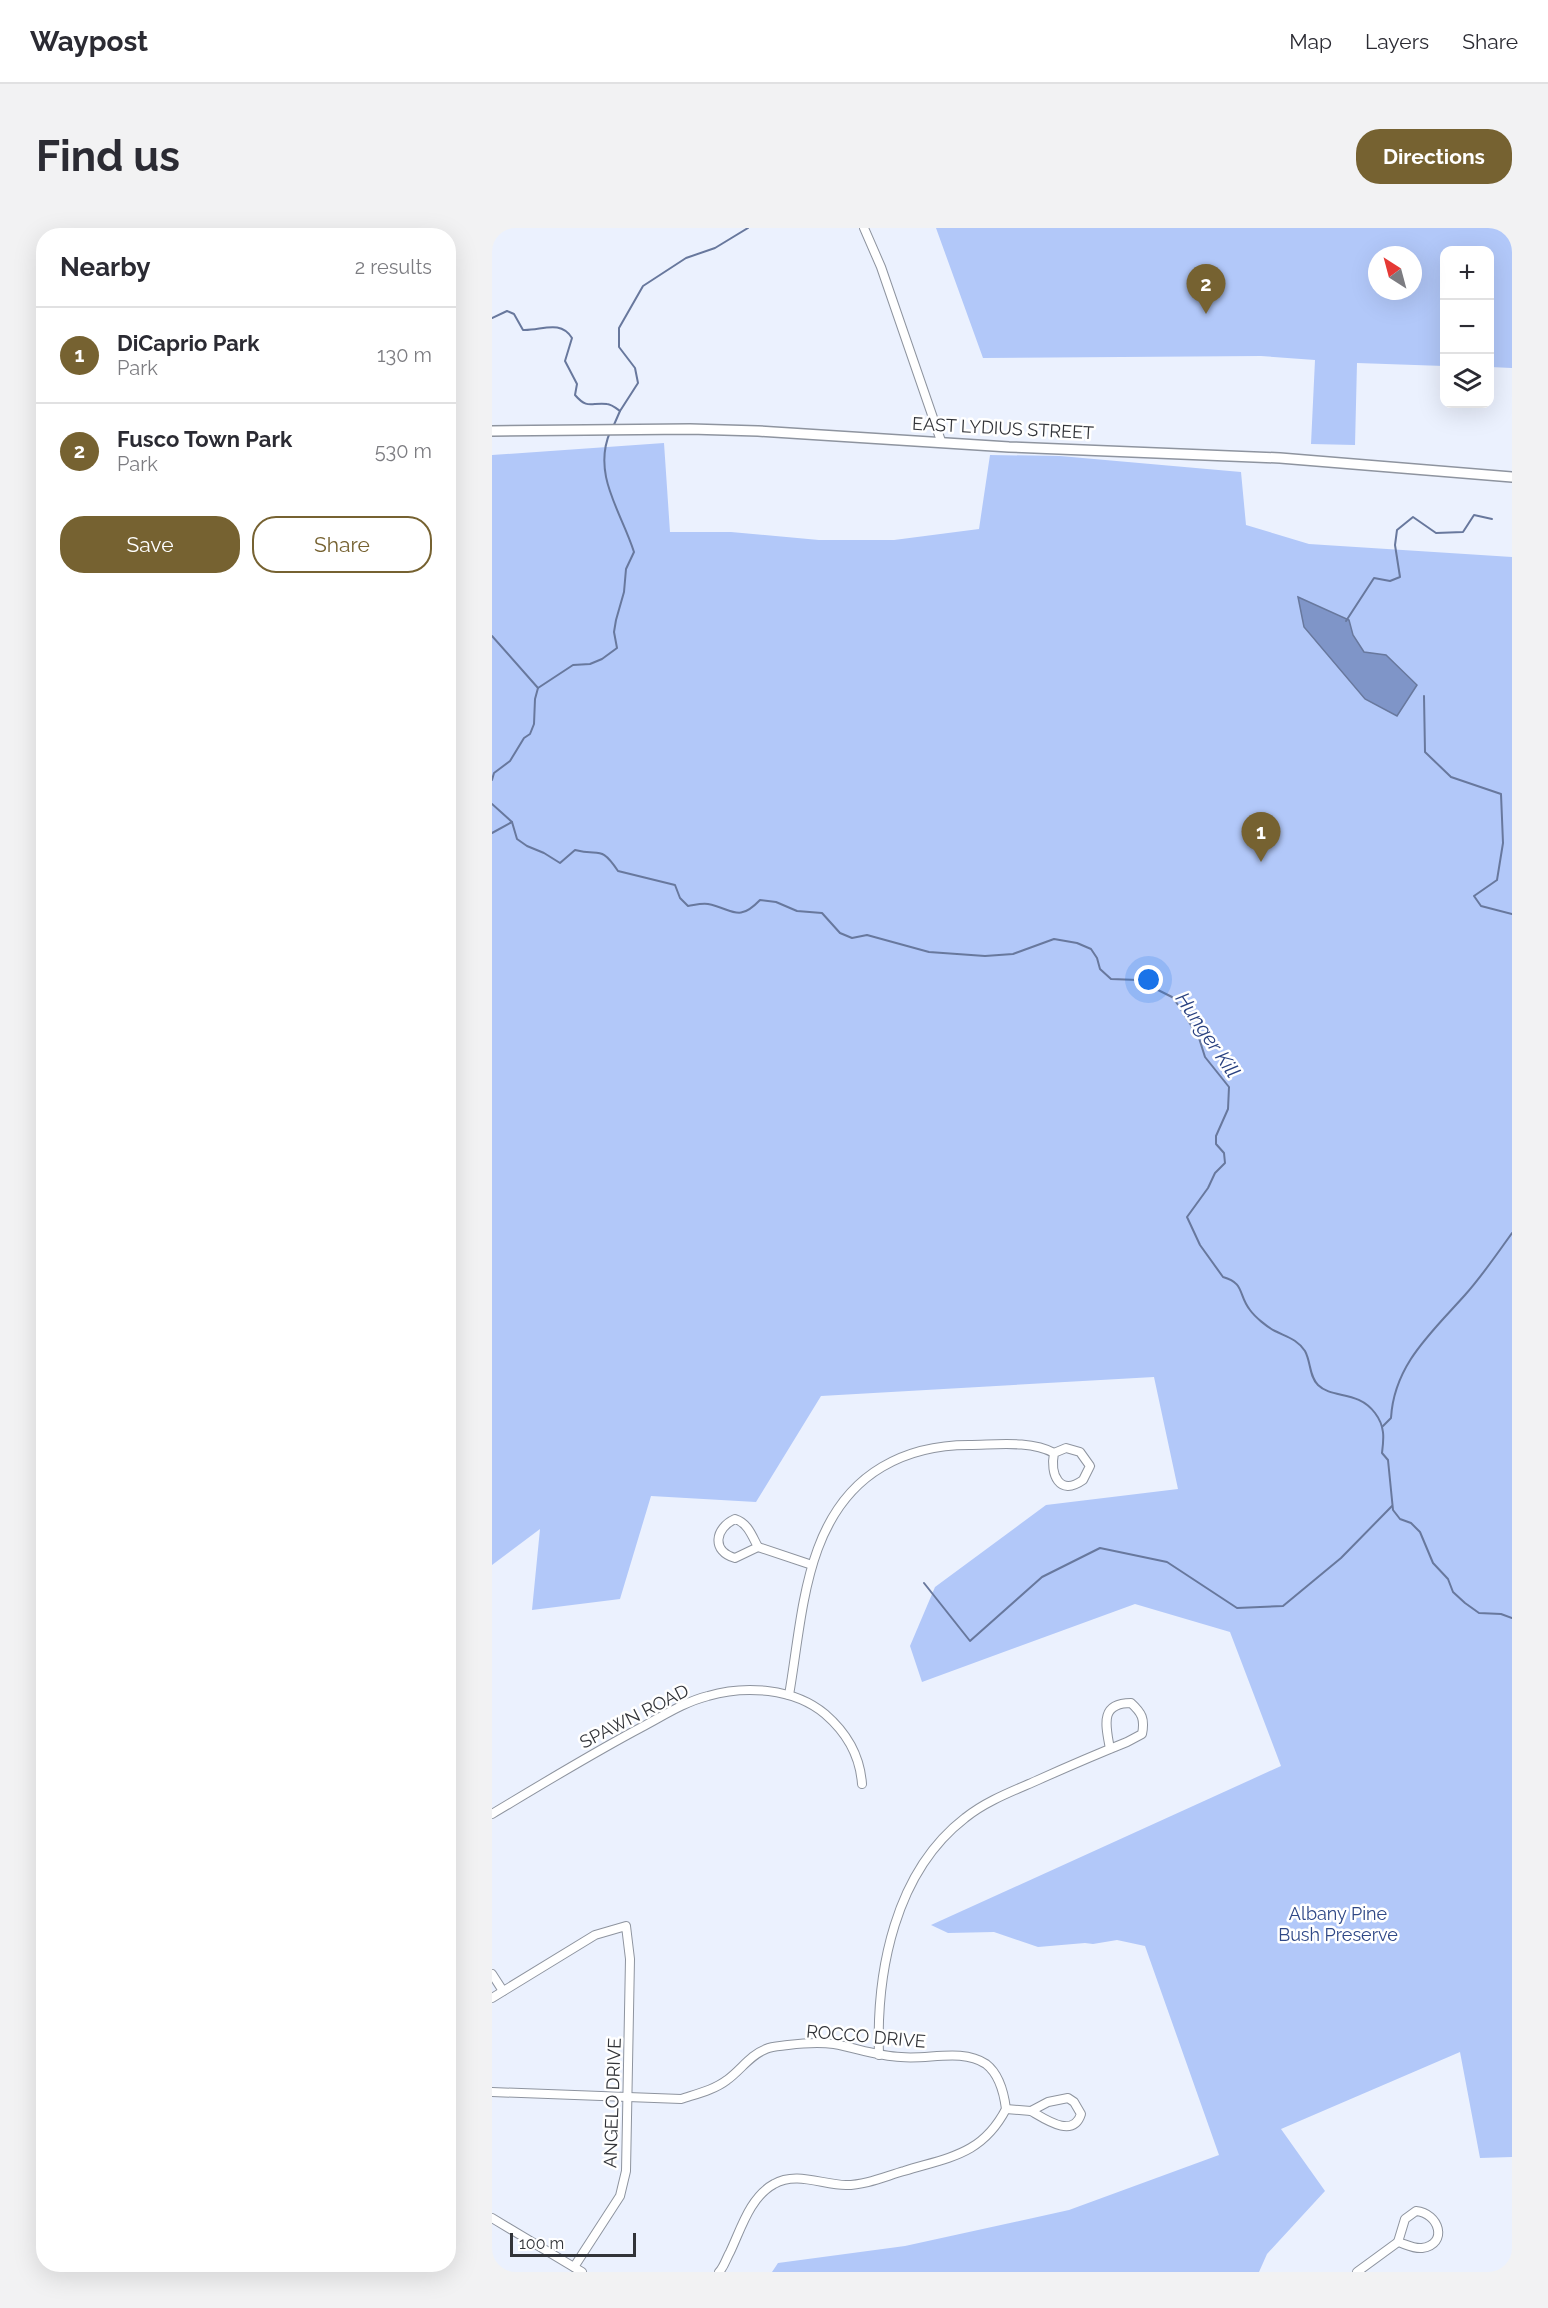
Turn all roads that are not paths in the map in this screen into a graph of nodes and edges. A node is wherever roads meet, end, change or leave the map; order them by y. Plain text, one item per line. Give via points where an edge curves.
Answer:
1 (864, 228) edge
2 (492, 431) edge
3 (941, 441) junction
4 (1512, 477) edge
5 (1054, 1453) junction
6 (758, 1547) junction
7 (812, 1565) junction
8 (789, 1695) junction
9 (1110, 1749) junction
10 (862, 1784) dead end
11 (492, 1814) edge
12 (492, 1974) edge
13 (503, 1991) junction
14 (492, 1998) edge
15 (879, 2055) junction
16 (492, 2092) edge
17 (629, 2097) junction
18 (1006, 2109) junction
19 (1031, 2111) junction
20 (492, 2218) edge
21 (1398, 2242) junction
22 (574, 2267) junction
23 (582, 2272) edge
24 (718, 2272) edge
25 (1357, 2272) edge

1 - 3 street
2 - 3 street, EAST LYDIUS STREET via 690,429
3 - 4 street, EAST LYDIUS STREET via 1280,458
5 - 5 street via 1066,1449 1080,1452 1090,1466 1083,1480 1071,1486 1058,1481 1052,1464
5 - 7 street via 1034,1446 938,1446 891,1462 854,1487 833,1513
6 - 6 street via 742,1522 726,1523 718,1534 719,1545 735,1558
6 - 7 street
7 - 8 street
8 - 10 street, SPAWN ROAD via 820,1710 844,1732 855,1750
8 - 11 street, SPAWN ROAD via 765,1691 722,1693 688,1703 602,1748
9 - 9 street via 1142,1734 1144,1721 1131,1703 1118,1703 1110,1710 1106,1721
9 - 15 street via 988,1803 964,1818 923,1863 909,1886 890,1942 878,2022
12 - 13 street
13 - 14 street
13 - 17 street, ANGELO DRIVE via 595,1935 626,1926 630,1959
15 - 17 street, ROCCO DRIVE via 834,2044 786,2045 766,2049 727,2080 681,2100
15 - 18 street, ROCCO DRIVE via 970,2057 987,2065 998,2079
16 - 17 street, ROCCO DRIVE
17 - 22 street, ANGELO DRIVE via 626,2170 620,2196
18 - 19 street
18 - 24 street via 984,2139 951,2158 846,2185 808,2179 776,2182 754,2202
19 - 19 street via 1066,2127 1073,2126 1081,2114 1068,2098
20 - 22 street
21 - 21 street via 1405,2219 1416,2211 1432,2217 1439,2230 1433,2244 1423,2248
21 - 25 street
22 - 23 street

